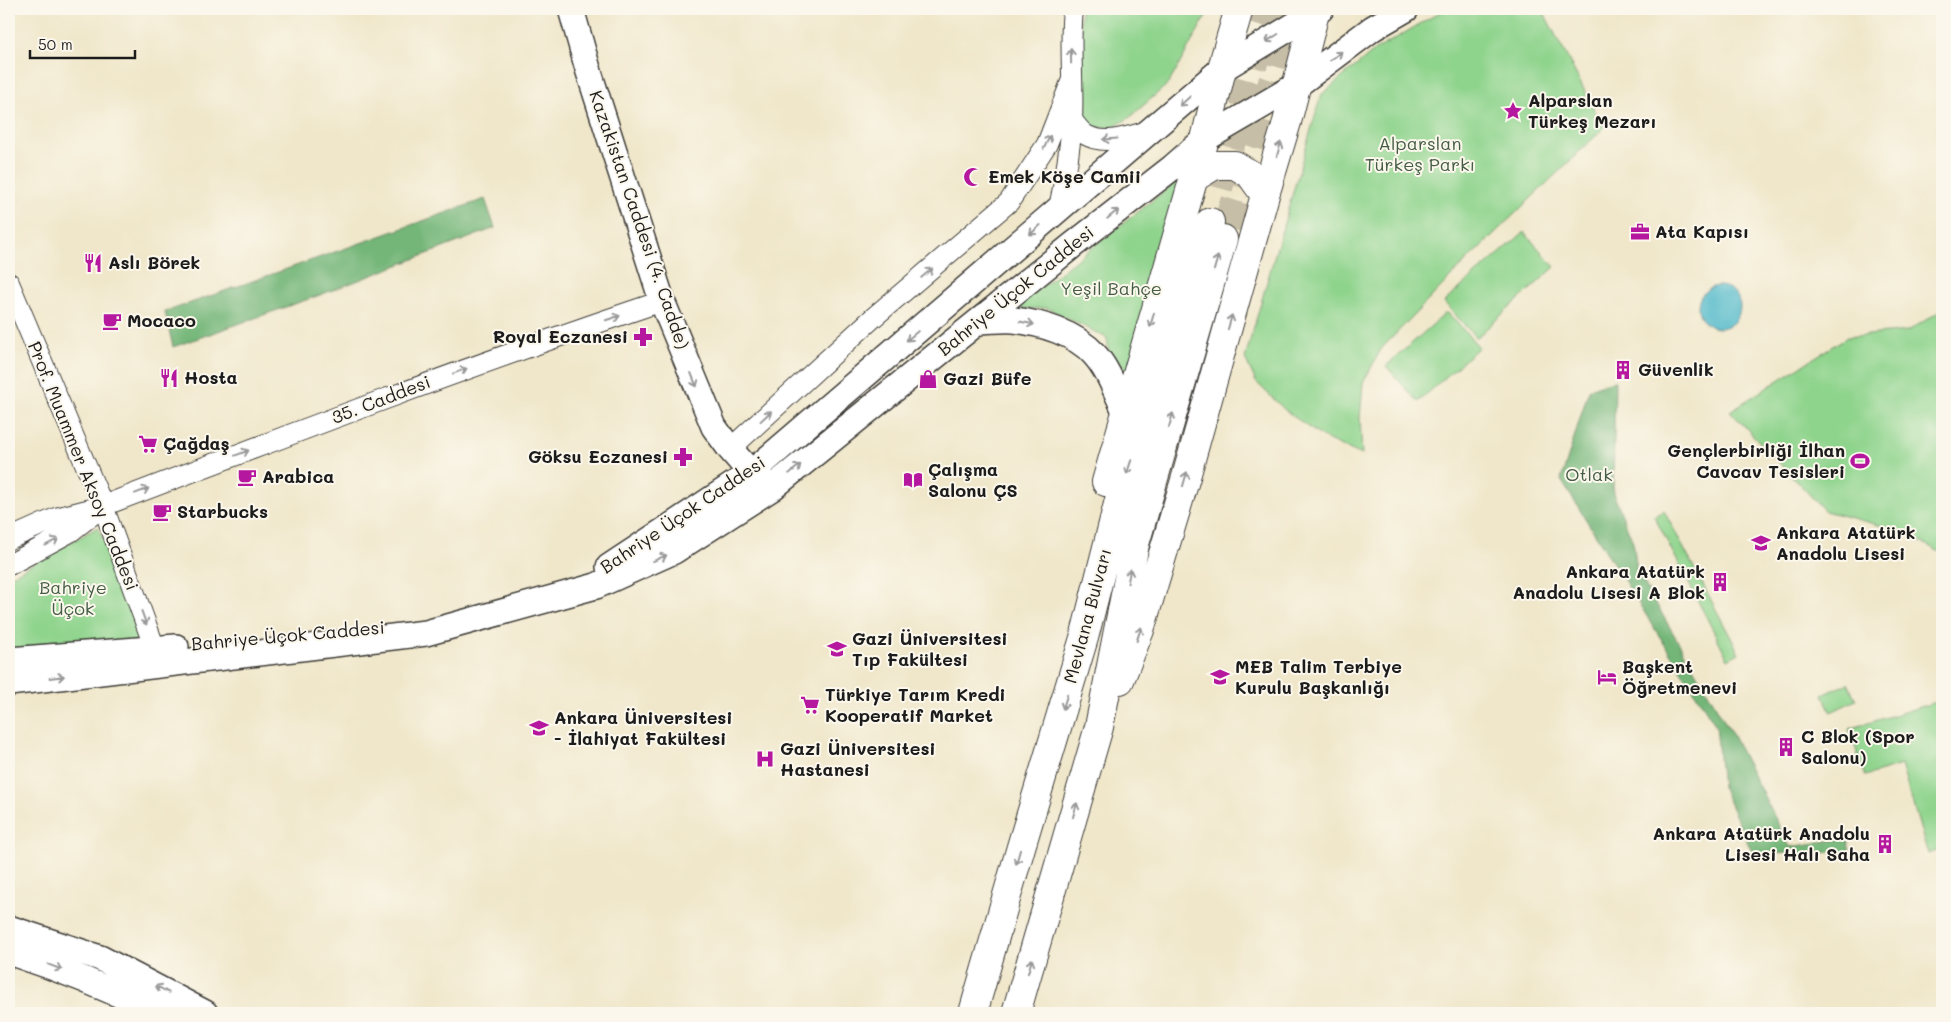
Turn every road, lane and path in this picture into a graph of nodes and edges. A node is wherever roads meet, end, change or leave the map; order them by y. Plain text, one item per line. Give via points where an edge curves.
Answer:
1 (571, 9) edge
2 (1073, 9) edge
3 (1239, 9) edge
4 (1406, 9) edge
5 (1317, 11) edge
6 (1222, 69) junction
7 (1071, 82) junction
8 (1297, 85) junction
9 (1072, 120) junction
10 (1153, 130) junction
11 (1205, 139) junction
12 (1192, 179) junction
13 (1265, 195) junction
14 (1059, 208) junction
15 (1077, 242) junction
16 (9, 284) edge
17 (662, 301) junction
18 (979, 321) junction
19 (1126, 410) junction
20 (730, 449) junction
21 (751, 473) junction
22 (772, 487) junction
23 (103, 506) junction
24 (9, 539) edge
25 (9, 565) edge
26 (1084, 638) junction
27 (155, 649) junction
28 (9, 660) edge
29 (9, 683) edge
30 (1099, 727) junction
31 (9, 928) edge
32 (9, 952) edge
33 (159, 1013) edge
34 (205, 1013) edge
35 (973, 1013) edge
36 (1016, 1013) edge

1 - 17 main road, Kazakistan Caddesi (4. Cadde)
7 -> 2 street
3 - 6 highway
8 -> 4 main road, Bahriye Üçok Caddesi via 1373,28
5 -> 6 main road, Bahriye Üçok Caddesi
5 - 8 highway
6 -> 10 main road, Bahriye Üçok Caddesi
6 - 11 highway
7 - 9 street
20 -> 7 street via 874,317 1009,202 1047,144
8 - 11 main road, Bahriye Üçok Caddesi
13 -> 8 highway
10 -> 9 street via 1103,140 1086,135
9 - 14 street
10 - 14 main road, Bahriye Üçok Caddesi
11 - 12 highway
15 -> 11 main road, Bahriye Üçok Caddesi
12 - 13 highway via 1215,165 1235,165 1250,174
12 -> 19 highway
30 -> 13 highway via 1140,630
14 - 15 main road
14 -> 21 main road, Bahriye Üçok Caddesi
15 - 18 main road, Bahriye Üçok Caddesi
16 - 23 street, Prof. Muammer Aksoy Caddesi
17 -> 20 main road, Kazakistan Caddesi (4. Cadde) via 714,427
23 -> 17 street, 35. Caddesi via 424,383
18 -> 19 main road via 1013,320 1039,325 1083,344 1102,365
22 -> 18 main road, Bahriye Üçok Caddesi
19 - 26 highway via 1083,578
20 - 21 main road, Kazakistan Caddesi (4. Cadde)
21 - 22 main road, Kazakistan Caddesi (4. Cadde)
21 - 27 main road, Bahriye Üçok Caddesi via 603,571 585,577 428,623
29 -> 22 main road, Bahriye Üçok Caddesi via 426,633 596,586 674,551
23 - 24 street via 56,518
25 -> 23 street via 70,532
23 -> 27 street, Prof. Muammer Aksoy Caddesi
30 -> 26 highway, Mevlana Bulvarı via 1135,544 1218,224 1121,492
26 -> 35 highway, Mevlana Bulvarı
27 - 28 main road, Bahriye Üçok Caddesi
36 -> 30 highway, Mevlana Bulvarı
34 -> 31 main road via 100,958
32 -> 33 main road via 107,988

